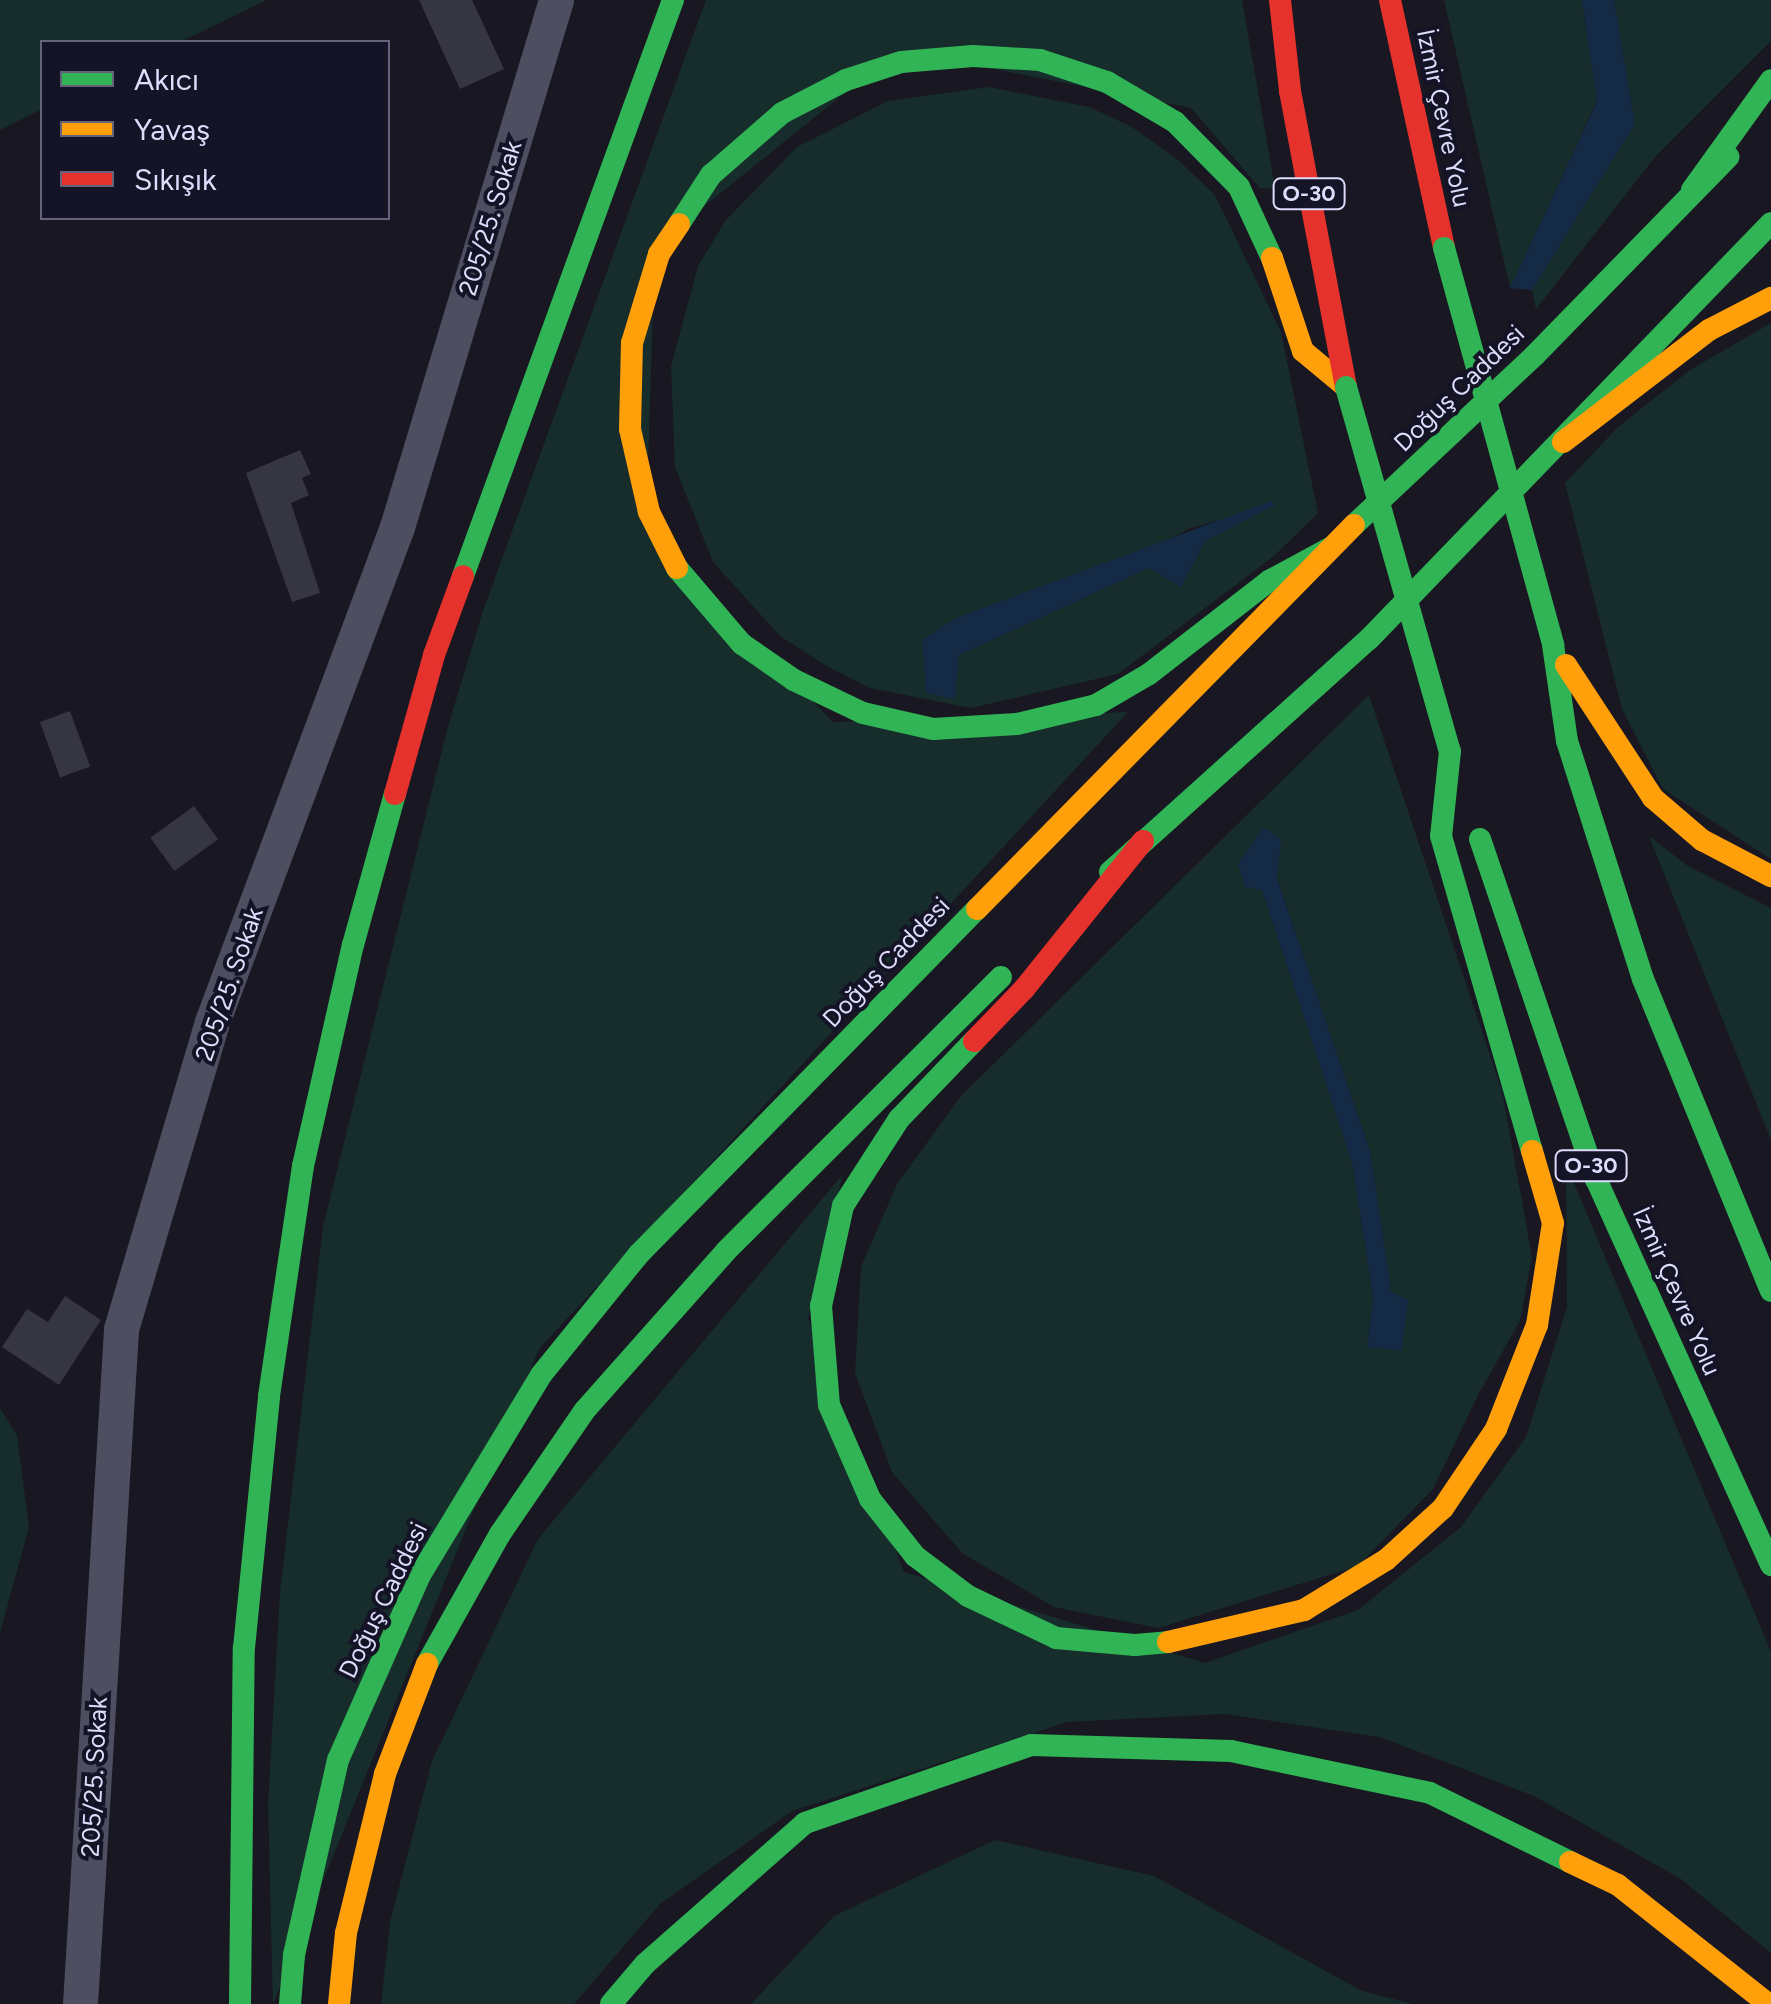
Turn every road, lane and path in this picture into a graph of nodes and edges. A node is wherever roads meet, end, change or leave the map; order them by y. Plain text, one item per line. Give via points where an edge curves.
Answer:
1 (556, 0) edge
2 (674, 0) edge
3 (1280, 0) edge
4 (1390, 0) edge
5 (1428, 57) dead end
6 (1771, 80) edge
7 (1771, 118) edge
8 (1692, 190) junction
9 (1771, 223) edge
10 (1444, 248) junction
11 (1771, 298) edge
12 (1346, 388) junction
13 (1563, 442) junction
14 (1330, 548) junction
15 (1554, 645) junction
16 (1450, 751) junction
17 (1143, 841) junction
18 (1771, 876) edge
19 (1771, 1291) edge
20 (1771, 1565) edge
21 (80, 2004) edge
22 (240, 2004) edge
23 (290, 2004) edge
24 (339, 2004) edge
25 (612, 2004) edge
26 (1768, 2004) edge

1 - 21 street, 205/25. Sokak via 397,528 212,1022 121,1329
2 - 22 main road via 434,655 353,945 303,1166 269,1396 244,1648
3 - 12 main road, O-30 via 1290,91
4 - 10 main road, İzmir Çevre Yolu
5 - 10 main road
6 - 8 main road
7 - 8 main road, Doğuş Caddesi
8 - 14 main road, Doğuş Caddesi via 1534,355
9 - 13 main road
10 - 15 main road, bridge
11 - 13 main road via 1710,330
12 - 14 main road via 1303,351 1269,249 1239,188 1175,122 1107,82 1040,60 900,62 782,113 710,175 659,254 632,343 630,429 649,512 682,577 742,644 794,680 863,714 933,729 1017,724 1096,704 1149,674 1269,581
12 - 16 main road, O-30, bridge
13 - 17 main road via 1368,639
14 - 23 main road, Doğuş Caddesi via 639,1254 541,1375 420,1574 338,1760 294,1955
15 - 18 main road via 1653,798 1702,840
15 - 19 main road via 1568,741 1643,979
16 - 17 main road via 1442,836 1553,1223 1537,1325 1496,1429 1443,1508 1386,1560 1304,1610 1195,1639 1134,1645 1056,1638 968,1596 915,1556 870,1500 829,1405 821,1306 843,1206 899,1119 1024,989
16 - 20 main road, İzmir Çevre Yolu / O-30 via 1596,1179
17 - 24 main road via 726,1251 574,1426 432,1649 384,1774 346,1933
25 - 26 main road via 645,1964 805,1823 1031,1745 1232,1751 1430,1794 1618,1885

